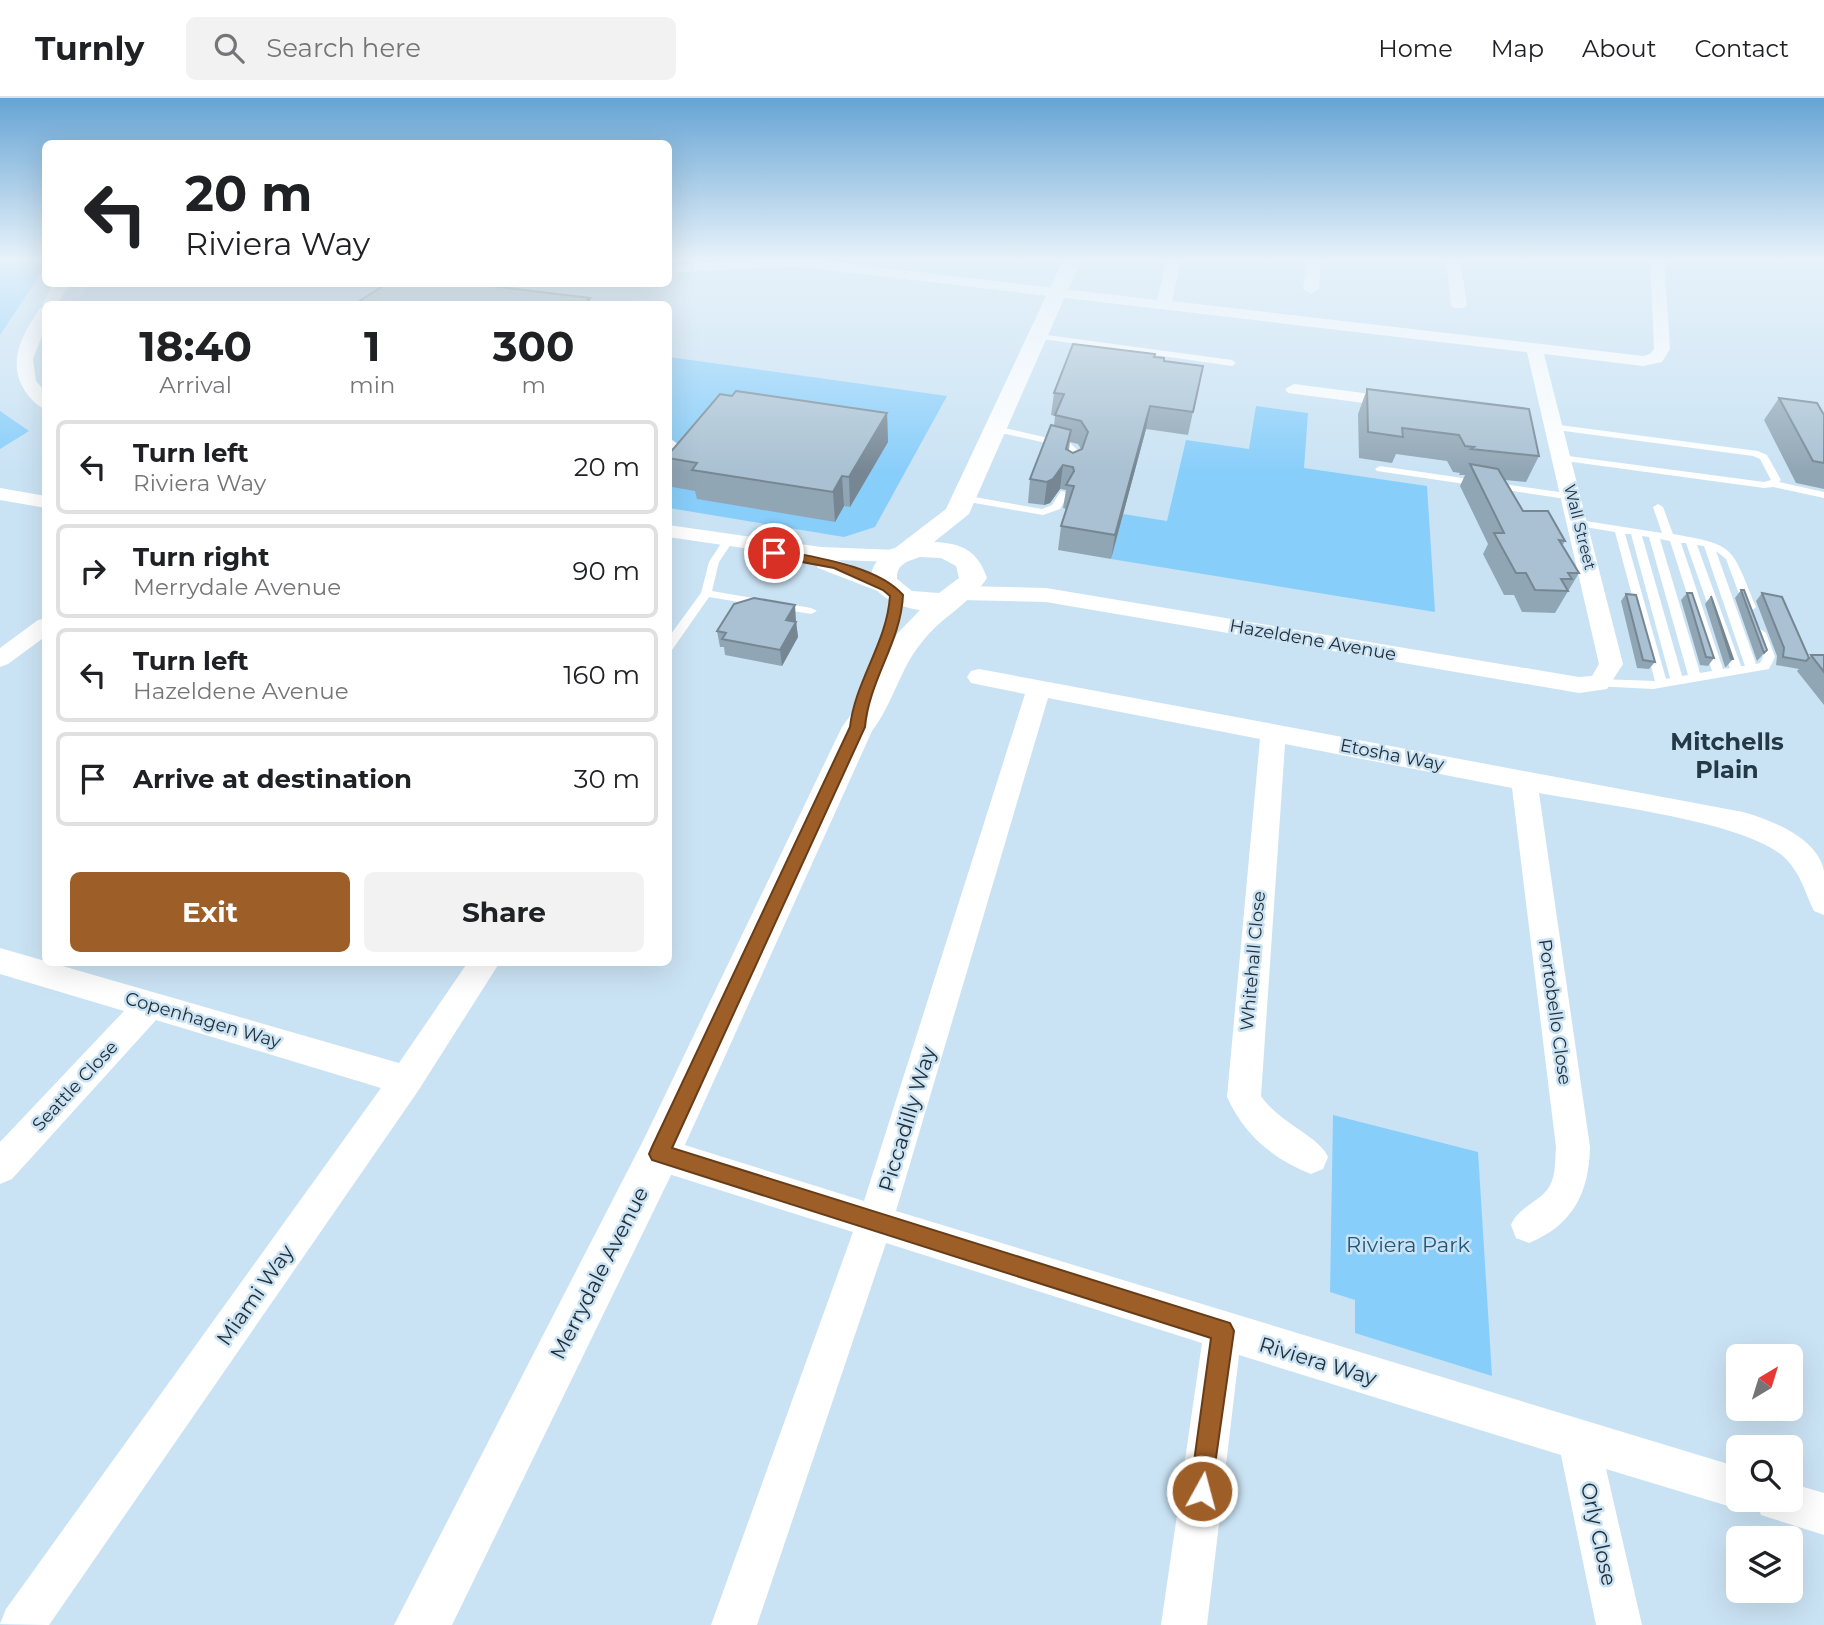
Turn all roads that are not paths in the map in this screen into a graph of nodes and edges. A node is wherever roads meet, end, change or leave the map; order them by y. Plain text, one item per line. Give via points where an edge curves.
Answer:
1 (36, 329) edge
2 (1042, 329) edge
3 (1364, 329) edge
4 (1660, 329) edge
5 (1039, 336) junction
6 (1535, 350) junction
7 (1232, 363) dead end
8 (1294, 389) dead end
9 (42, 400) edge
10 (1416, 405) edge
11 (1547, 423) junction
12 (996, 429) junction
13 (1562, 458) junction
14 (1380, 470) dead end
15 (1071, 471) edge
16 (1773, 484) junction
17 (1064, 493) edge
18 (9, 495) edge
19 (1824, 495) edge
20 (1573, 497) junction
21 (42, 501) edge
22 (960, 506) junction
23 (1658, 507) dead end
24 (0, 508) edge
25 (1579, 523) junction
26 (1619, 529) junction
27 (672, 531) edge
28 (1635, 531) junction
29 (1653, 534) junction
30 (1671, 536) junction
31 (1690, 539) junction
32 (734, 542) junction
33 (1708, 543) junction
34 (900, 554) junction
35 (963, 581) junction
36 (892, 591) junction
37 (706, 593) junction
38 (811, 611) dead end
39 (42, 628) edge
40 (672, 641) edge
41 (0, 659) edge
42 (1752, 669) junction
43 (1737, 672) junction
44 (1719, 674) junction
45 (979, 677) dead end
46 (1695, 677) junction
47 (1677, 680) junction
48 (1661, 682) junction
49 (1589, 684) junction
50 (1039, 688) junction
51 (858, 727) junction
52 (1273, 733) junction
53 (1524, 780) junction
54 (1824, 903) edge
55 (0, 961) edge
56 (482, 966) edge
57 (150, 1005) junction
58 (406, 1080) junction
59 (659, 1154) junction
60 (1311, 1157) dead end
61 (0, 1167) edge
62 (875, 1222) junction
63 (1529, 1225) dead end
64 (1223, 1331) junction
65 (1579, 1442) junction
66 (1726, 1485) edge
67 (1803, 1508) edge
68 (1824, 1514) edge
69 (22, 1625) edge
70 (422, 1625) edge
71 (734, 1625) edge
72 (1184, 1625) edge
73 (1619, 1625) edge

1 - 9 street via 24,352 24,372
2 - 5 street
3 - 6 street
4 - 6 street via 1661,355 1636,361
5 - 7 lane
5 - 12 street
6 - 11 street, Wall Street
8 - 10 street
11 - 13 street, Wall Street
11 - 16 lane via 1755,453 1767,462 1776,480
12 - 15 lane via 1067,445 1077,454
12 - 22 street
13 - 16 lane
13 - 20 street, Wall Street
14 - 20 lane
16 - 19 lane
17 - 22 lane via 1056,507 1043,512
18 - 21 street
18 - 24 street
20 - 25 street, Wall Street
22 - 34 street via 937,529
22 - 35 street
23 - 30 lane
25 - 26 lane
25 - 49 street, Wall Street via 1611,664
26 - 28 lane
26 - 48 lane
27 - 32 street
28 - 29 lane
28 - 47 lane
29 - 30 lane
29 - 46 lane
30 - 31 lane
30 - 44 lane
31 - 33 lane
31 - 43 lane
32 - 34 street via 840,555
32 - 36 street via 838,565
32 - 37 lane via 714,562
33 - 42 lane
33 - 42 lane via 1726,550 1731,558 1767,651 1769,663
34 - 35 street via 919,548 946,550
34 - 36 street, Merrydale Avenue via 883,571
35 - 36 street via 922,602
35 - 49 street, Hazeldene Avenue
35 - 51 street, Merrydale Avenue via 907,642 874,709
36 - 51 street, Merrydale Avenue via 895,619 859,706
37 - 38 lane
37 - 40 lane
39 - 41 street
42 - 43 lane
43 - 44 lane
44 - 46 lane
45 - 50 street, Etosha Way
46 - 47 lane
47 - 48 lane
48 - 49 lane via 1638,687
50 - 52 street, Etosha Way
50 - 62 street, Piccadilly Way
51 - 59 street, Merrydale Avenue
52 - 53 street, Etosha Way
52 - 60 street, Whitehall Close via 1244,1097 1250,1112 1268,1130
53 - 54 street, Etosha Way via 1743,822 1772,834 1798,853 1813,870
53 - 63 street, Portobello Close via 1573,1147 1567,1194 1552,1212
55 - 57 street, Copenhagen Way
56 - 58 street, Miami Way
57 - 58 street, Copenhagen Way
57 - 61 street, Seattle Close
58 - 69 street, Miami Way
59 - 62 street, Riviera Way
59 - 70 street, Merrydale Avenue
62 - 64 street, Riviera Way
62 - 71 street, Piccadilly Way
64 - 65 street, Riviera Way
64 - 72 street
65 - 66 street, Riviera Way
65 - 73 street, Orly Close
67 - 68 street

